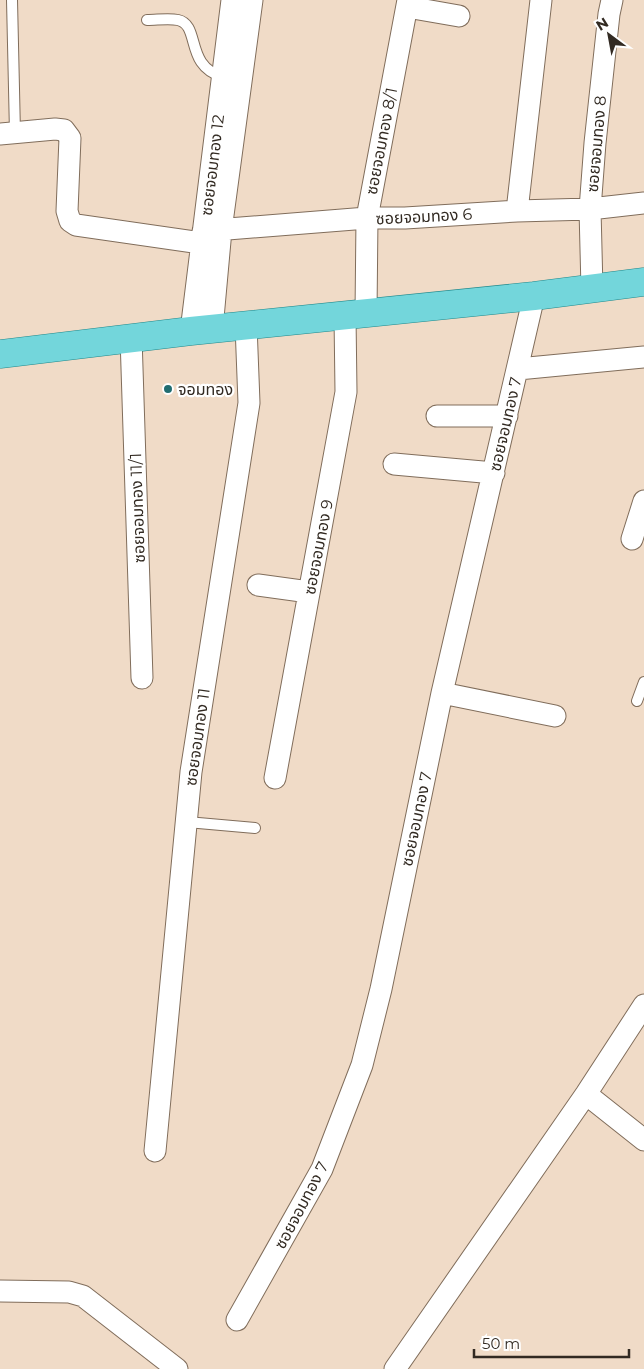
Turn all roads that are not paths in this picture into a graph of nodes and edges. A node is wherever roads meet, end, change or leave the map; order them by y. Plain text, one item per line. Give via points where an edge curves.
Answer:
1 (12, 0) edge
2 (236, 0) edge
3 (541, 0) edge
4 (612, 0) edge
5 (407, 3) edge
6 (459, 16) dead end
7 (147, 20) dead end
8 (224, 77) junction
9 (8, 134) edge
10 (644, 203) edge
11 (590, 209) junction
12 (517, 211) junction
13 (367, 218) junction
14 (208, 234) junction
15 (644, 282) edge
16 (592, 289) junction
17 (534, 296) junction
18 (356, 315) junction
19 (246, 325) junction
20 (201, 330) junction
21 (132, 337) junction
22 (0, 354) edge
23 (644, 357) edge
24 (518, 370) junction
25 (437, 416) dead end
26 (507, 416) junction
27 (394, 464) dead end
28 (494, 473) junction
29 (644, 501) edge
30 (632, 539) dead end
31 (258, 585) dead end
32 (309, 592) junction
33 (142, 678) dead end
34 (644, 682) edge
35 (442, 692) junction
36 (637, 701) dead end
37 (555, 716) dead end
38 (275, 778) dead end
39 (187, 822) junction
40 (255, 828) dead end
41 (644, 1005) edge
42 (586, 1094) junction
43 (644, 1140) edge
44 (155, 1151) dead end
45 (0, 1291) edge
46 (237, 1320) dead end
47 (177, 1369) edge
48 (394, 1369) edge

1 - 9 lane
2 - 8 street, ซอยจอมทอง 12
2 - 14 street
3 - 12 street
4 - 11 street, ซอยจอมทอง 8
5 - 6 street
5 - 13 street, ซอยจอมทอง 8/1
7 - 8 lane via 180,20 186,24 204,68
8 - 14 street, ซอยจอมทอง 12
9 - 14 street, ซอยจอมทอง 6 via 55,129 64,130 70,138 67,211 70,221 76,225
10 - 11 street, ซอยจอมทอง 6
11 - 12 street, ซอยจอมทอง 6
11 - 16 street, ซอยจอมทอง 8
12 - 13 street, ซอยจอมทอง 6
13 - 14 street, ซอยจอมทอง 6
13 - 18 street, ซอยจอมทอง 8/1
14 - 20 street, ซอยจอมทอง 12
15 - 16 main road
16 - 17 main road
17 - 18 main road
17 - 24 street, ซอยจอมทอง 7
18 - 19 main road
18 - 32 street, ซอยจอมทอง 9 via 346,392
19 - 20 main road
19 - 39 street, ซอยจอมทอง 11 via 249,402 196,739
20 - 21 main road
21 - 22 main road
21 - 33 street, ซอยจอมทอง 11/1
23 - 24 street
24 - 26 street, ซอยจอมทอง 7
25 - 26 street
26 - 28 street, ซอยจอมทอง 7
27 - 28 street
28 - 35 street, ซอยจอมทอง 7
29 - 30 street
31 - 32 street
32 - 38 street, ซอยจอมทอง 9
34 - 36 lane
35 - 37 street
35 - 46 street, ซอยจอมทอง 7 via 362,1065 322,1169
39 - 40 lane
39 - 44 street, ซอยจอมทอง 11
41 - 42 street
42 - 43 street
42 - 48 street
45 - 47 street via 69,1292 83,1296

